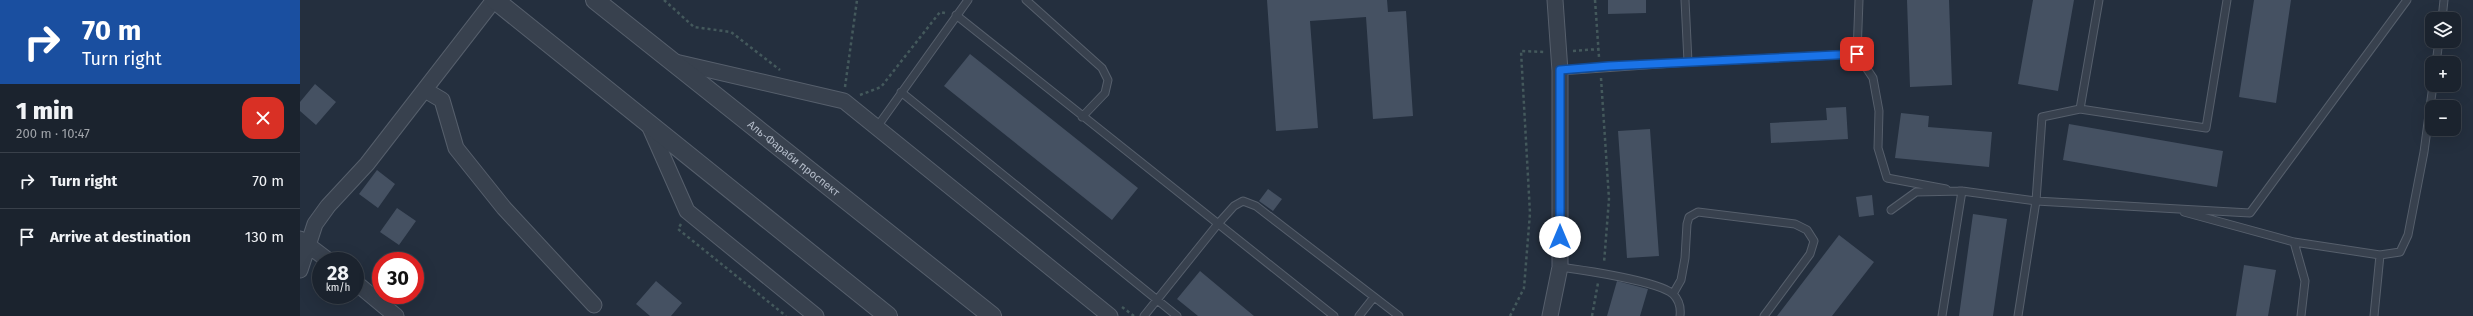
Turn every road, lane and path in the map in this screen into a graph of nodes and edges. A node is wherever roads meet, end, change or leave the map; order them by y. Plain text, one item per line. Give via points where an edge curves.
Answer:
1 (495, 0) edge
2 (595, 0) edge
3 (664, 0) edge
4 (857, 0) edge
5 (968, 0) edge
6 (1026, 0) edge
7 (1555, 0) edge
8 (1595, 0) edge
9 (1685, 0) edge
10 (1859, 0) edge
11 (2099, 0) edge
12 (2227, 0) edge
13 (2407, 0) edge
14 (2444, 0) edge
15 (2443, 12) edge
16 (956, 15) junction
17 (1599, 49) junction
18 (1558, 52) junction
19 (1857, 54) junction
20 (670, 60) junction
21 (1688, 62) junction
22 (1600, 66) junction
23 (1560, 70) junction
24 (786, 74) dead end
25 (425, 90) junction
26 (902, 92) junction
27 (2432, 92) edge
28 (844, 101) junction
29 (2080, 109) junction
30 (1082, 117) junction
31 (648, 123) junction
32 (877, 127) junction
33 (1962, 191) junction
34 (2036, 202) junction
35 (2171, 209) junction
36 (1891, 210) dead end
37 (687, 211) junction
38 (1217, 224) junction
39 (304, 241) edge
40 (2294, 242) junction
41 (318, 252) edge
42 (2380, 255) junction
43 (1560, 267) junction
44 (300, 270) edge
45 (1601, 272) junction
46 (364, 289) edge
47 (1673, 294) junction
48 (1374, 297) junction
49 (1157, 300) junction
50 (594, 305) dead end
51 (396, 316) edge
52 (786, 316) edge
53 (816, 316) edge
54 (888, 316) edge
55 (992, 316) edge
56 (1110, 316) edge
57 (1144, 316) edge
58 (1177, 316) edge
59 (1334, 316) edge
60 (1359, 316) edge
61 (1399, 316) edge
62 (1510, 316) edge
63 (1550, 316) edge
64 (1592, 316) edge
65 (1680, 316) edge
66 (1764, 316) edge
67 (1942, 316) edge
68 (2018, 316) edge
69 (2301, 316) edge
70 (2374, 316) edge

1 - 25 street
1 - 31 street
2 - 20 street, Аль-Фараби проспект
3 - 24 path via 694,27 731,32
4 - 28 path
5 - 16 lane
6 - 30 lane via 1102,68 1108,80 1104,93
7 - 18 street
8 - 17 path
9 - 21 lane
10 - 19 lane
11 - 29 lane
12 - 29 lane via 2206,128
13 - 35 lane via 2250,213
14 - 15 lane
16 - 26 lane
16 - 28 path via 940,12 881,87
16 - 30 lane
17 - 18 path
17 - 22 path
18 - 23 street
18 - 62 path via 1521,52 1530,213 1524,288
19 - 21 lane
19 - 33 lane via 1873,78 1879,111 1878,148 1887,178
20 - 28 street
20 - 55 street, Аль-Фараби проспект
21 - 22 lane
22 - 23 lane
22 - 45 path via 1609,198
23 - 43 street
25 - 39 street via 367,164 328,206
25 - 50 street via 442,100 456,148 504,208
26 - 32 lane
26 - 49 lane
27 - 42 lane via 2424,152 2408,235 2400,252
28 - 32 street
29 - 34 lane via 2042,117
30 - 38 lane
31 - 37 street
31 - 54 street
32 - 56 street
33 - 34 lane
33 - 36 lane via 1916,192
33 - 67 lane
34 - 35 lane
34 - 68 lane
35 - 40 lane
37 - 52 path via 678,229
37 - 53 street
38 - 48 lane via 1234,206 1243,201 1256,206
38 - 49 lane
38 - 59 lane
39 - 41 street
39 - 44 street
40 - 42 lane
40 - 69 lane via 2305,281
42 - 70 lane
43 - 45 lane
43 - 63 street
45 - 47 lane via 1661,288
45 - 64 path
46 - 51 street
47 - 65 lane via 1681,307
47 - 66 lane via 1681,280 1689,217 1698,212 1796,224 1807,230 1814,241 1810,254
48 - 60 lane
48 - 61 lane
49 - 57 lane
49 - 58 lane

